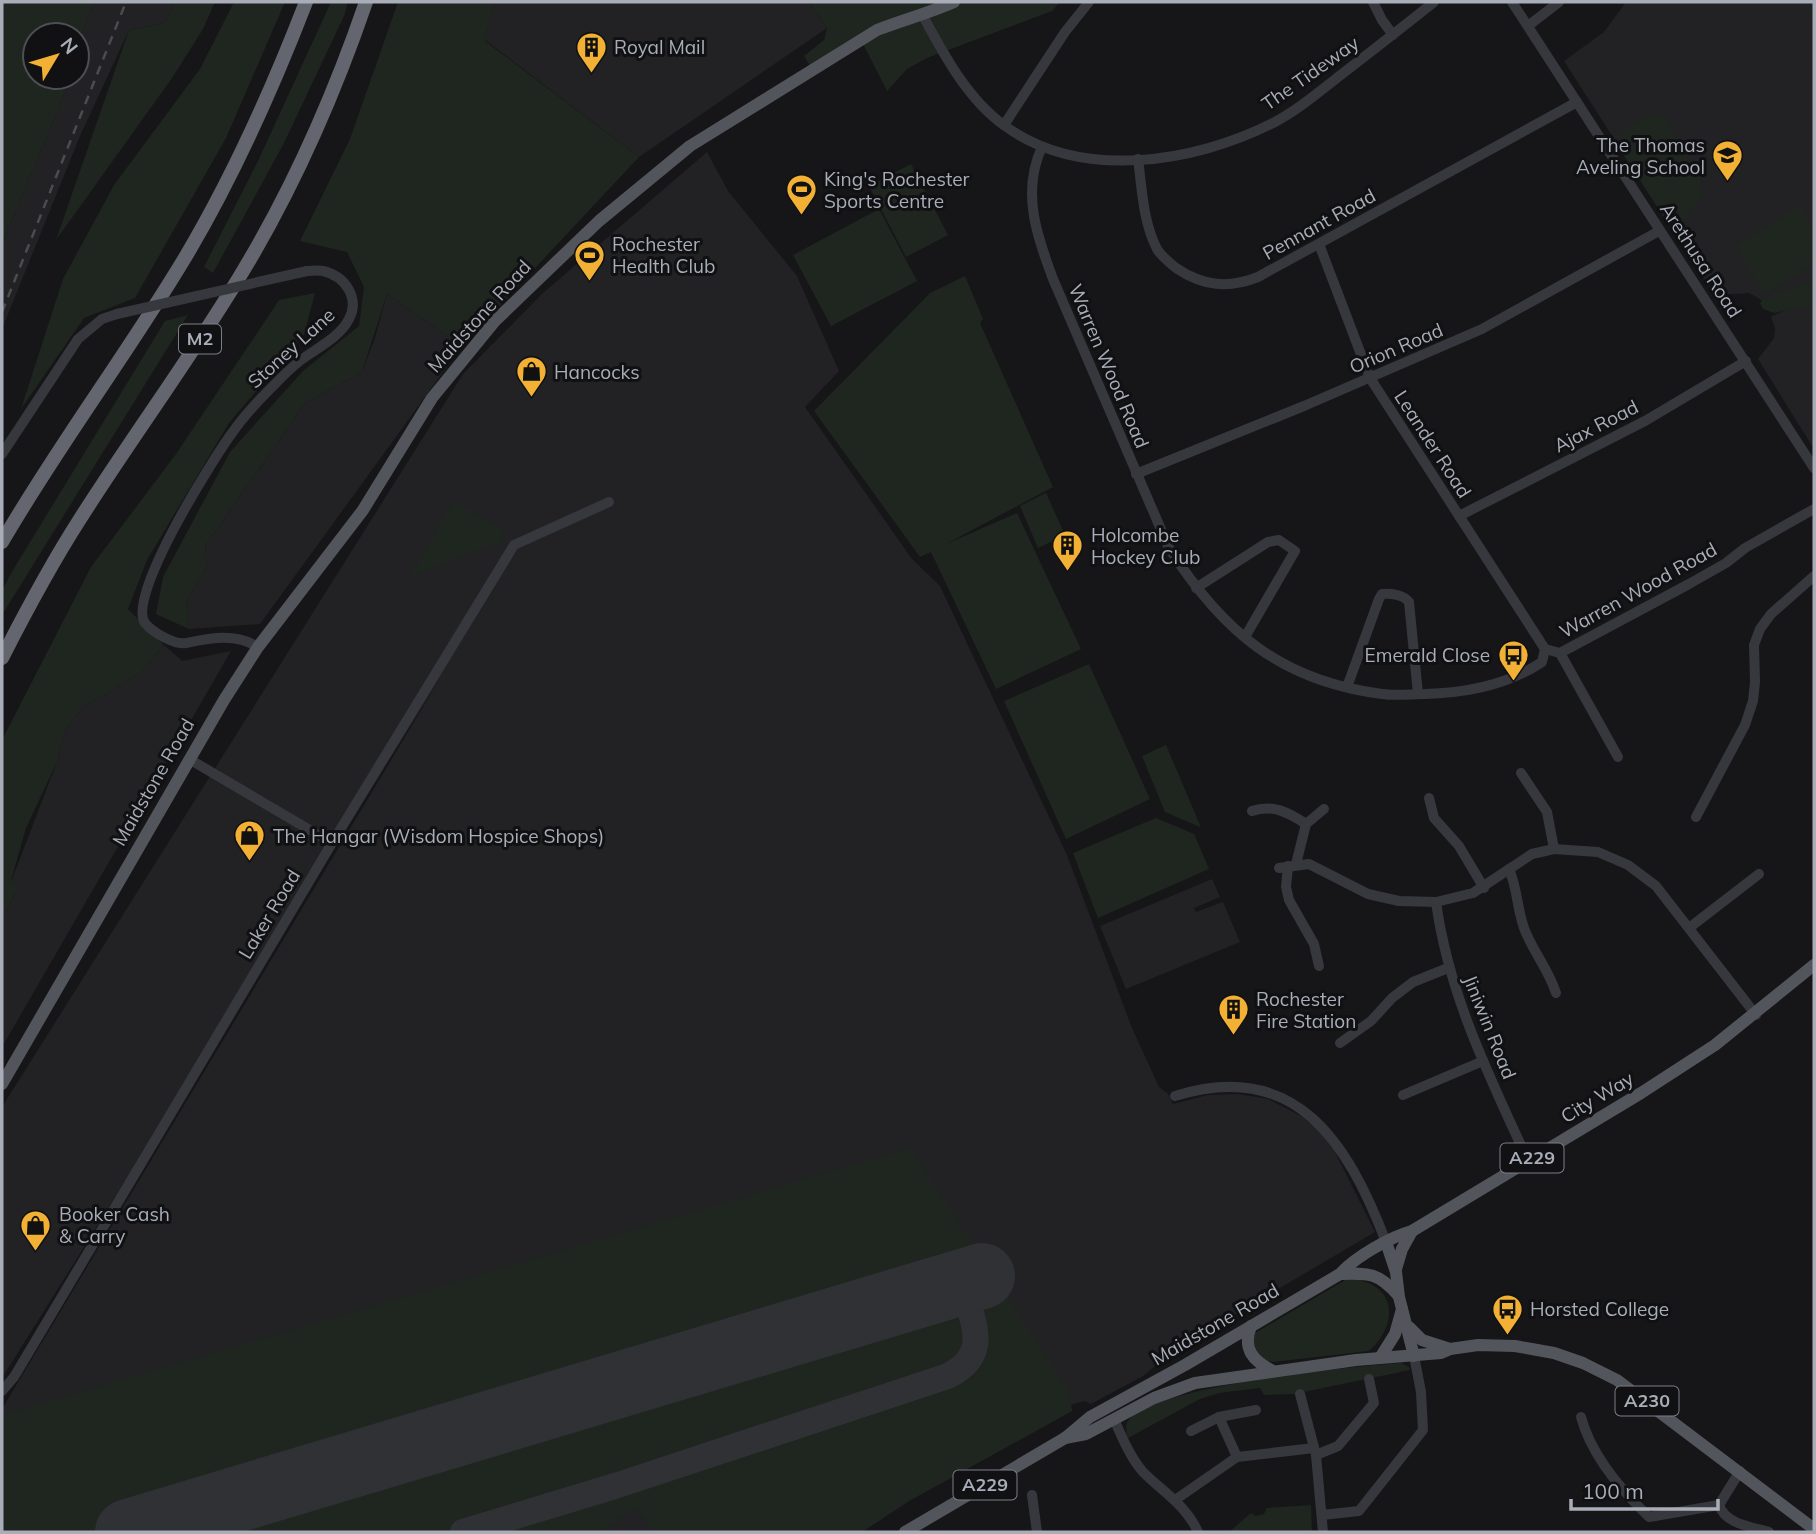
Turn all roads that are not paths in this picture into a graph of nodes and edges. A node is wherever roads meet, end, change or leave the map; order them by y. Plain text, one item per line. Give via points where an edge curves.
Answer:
1 (306, 2) edge
2 (366, 2) edge
3 (954, 2) edge
4 (1090, 2) edge
5 (1373, 2) edge
6 (1434, 2) edge
7 (1512, 2) edge
8 (1559, 2) edge
9 (923, 16) junction
10 (1528, 26) junction
11 (1393, 34) junction
12 (1577, 102) junction
13 (1004, 125) junction
14 (1042, 147) junction
15 (1138, 159) junction
16 (1660, 231) junction
17 (1319, 244) junction
18 (1746, 361) junction
19 (1370, 378) junction
20 (2, 454) edge
21 (1814, 468) edge
22 (1136, 474) junction
23 (609, 502) dead end
24 (1814, 509) edge
25 (1459, 516) junction
26 (2, 542) edge
27 (1814, 576) edge
28 (1196, 588) junction
29 (1245, 637) junction
30 (258, 647) junction
31 (1545, 649) junction
32 (1560, 653) junction
33 (2, 658) edge
34 (1348, 687) junction
35 (1419, 694) junction
36 (1618, 757) dead end
37 (189, 759) junction
38 (1521, 774) dead end
39 (1429, 799) dead end
40 (1324, 809) dead end
41 (1252, 811) dead end
42 (1696, 817) dead end
43 (1306, 824) junction
44 (332, 843) junction
45 (1554, 849) junction
46 (1288, 866) junction
47 (1509, 869) junction
48 (1759, 874) dead end
49 (1483, 888) junction
50 (1436, 902) junction
51 (1689, 928) junction
52 (1814, 965) edge
53 (1319, 966) dead end
54 (1448, 968) junction
55 (1556, 993) dead end
56 (1756, 1015) junction
57 (1340, 1043) dead end
58 (1483, 1060) junction
59 (2, 1084) edge
60 (1403, 1095) dead end
61 (1175, 1096) dead end
62 (1528, 1161) junction
63 (1412, 1231) junction
64 (1386, 1242) junction
65 (1396, 1272) junction
66 (1340, 1274) junction
67 (1401, 1303) junction
68 (1406, 1324) junction
69 (1251, 1326) junction
70 (1450, 1349) junction
71 (1414, 1356) junction
72 (1380, 1359) junction
73 (1273, 1371) junction
74 (1369, 1379) dead end
75 (2, 1391) edge
76 (1300, 1394) dead end
77 (1256, 1410) dead end
78 (1219, 1417) junction
79 (1581, 1417) dead end
80 (1114, 1419) junction
81 (1191, 1430) dead end
82 (1065, 1438) junction
83 (1315, 1451) junction
84 (1237, 1457) junction
85 (1740, 1471) junction
86 (1032, 1495) dead end
87 (1175, 1500) junction
88 (1719, 1505) junction
89 (1322, 1515) junction
90 (1814, 1529) edge
91 (905, 1532) edge
92 (1037, 1532) edge
93 (1198, 1532) edge
94 (1322, 1532) edge
95 (1769, 1532) edge

1 - 26 highway via 261,113 211,212
2 - 33 highway, M2 via 326,110 278,211 215,316 79,520
3 - 9 main road, Maidstone Road
4 - 13 street
5 - 11 street
6 - 11 street, The Tideway
7 - 10 street, Arethusa Road
8 - 10 street
9 - 13 street, The Tideway via 968,89
9 - 30 main road, Maidstone Road via 877,30 690,146 543,273 444,382 363,510
10 - 12 street, Arethusa Road
11 - 15 street, The Tideway via 1275,122 1201,151
12 - 16 street, Arethusa Road
12 - 17 street, Pennant Road
13 - 14 street, The Tideway
14 - 15 street, The Tideway via 1092,158
14 - 22 street, Warren Wood Road via 1032,177 1038,238
15 - 17 street, Pennant Road via 1158,251 1191,278 1224,286 1241,284
16 - 18 street, Arethusa Road
16 - 19 street, Orion Road via 1482,329
17 - 19 street, Leander Road
18 - 21 street, Arethusa Road
18 - 25 street, Ajax Road via 1644,421
19 - 22 street, Orion Road
19 - 25 street, Leander Road
20 - 30 street, Stoney Lane, bridge via 78,340 102,319 307,271 323,271 345,283 354,306 350,318 271,387 230,435 175,524 141,607 144,622 155,633 176,641 240,638
22 - 28 street, Warren Wood Road via 1169,548
23 - 44 street, Laker Road via 514,545
24 - 32 street, Warren Wood Road via 1726,564
25 - 31 street, Leander Road
27 - 42 street via 1760,629 1754,645 1753,701 1745,725
28 - 29 street, Warren Wood Road
28 - 29 street via 1268,542 1279,540 1295,551
29 - 34 street, Warren Wood Road via 1302,674
30 - 37 main road, Maidstone Road
31 - 32 street, Warren Wood Road
31 - 35 street, Warren Wood Road via 1542,662 1513,677 1453,693
32 - 36 street
34 - 35 street, Warren Wood Road via 1384,695
34 - 35 street via 1379,598 1389,593 1409,602
37 - 44 street
37 - 59 main road, Maidstone Road
38 - 45 street via 1546,812
39 - 49 street via 1434,818 1459,846
40 - 43 street
41 - 43 street via 1263,807 1280,810
43 - 46 street
44 - 75 street, Laker Road
45 - 47 street via 1532,854
45 - 51 street via 1598,852 1628,865 1656,886
46 - 50 street via 1320,867 1380,897
46 - 53 street via 1289,900 1314,944
47 - 49 street
47 - 55 street via 1526,933
48 - 51 street
49 - 50 street via 1466,897
50 - 54 street, Jiniwin Road
51 - 56 street
52 - 56 main road, City Way / A229
54 - 57 street via 1413,982
54 - 58 street, Jiniwin Road
56 - 62 main road, City Way / A229 via 1678,1070
58 - 60 street
58 - 62 street, Jiniwin Road
61 - 64 street via 1199,1089 1243,1088 1270,1094 1304,1110 1342,1151
62 - 63 main road, City Way / A229
63 - 64 main road, City Way / A229
63 - 65 main road
64 - 65 main road
64 - 66 main road, Maidstone Road / A229
65 - 67 main road
66 - 67 main road via 1376,1276
66 - 69 main road, Maidstone Road / A229
67 - 68 main road
67 - 72 main road via 1395,1334
68 - 70 main road via 1422,1340
68 - 71 main road
69 - 73 main road via 1251,1354
69 - 82 main road, Maidstone Road / A229 via 1090,1417
70 - 71 main road, A230
70 - 85 main road, A230 via 1520,1347 1583,1363 1618,1380
71 - 72 main road, Maidstone Road / A229
71 - 89 street via 1423,1431 1359,1511
72 - 73 main road, Maidstone Road / A229
73 - 80 main road, Maidstone Road / A229 via 1178,1388
74 - 83 street via 1374,1403 1338,1447
76 - 83 street
77 - 78 street
78 - 81 street
78 - 84 street
79 - 88 street via 1585,1432 1623,1492 1649,1517
80 - 82 main road, Maidstone Road / A229 via 1086,1434
80 - 87 street via 1140,1469
82 - 91 main road, Maidstone Road / A229
83 - 84 street
83 - 89 street
84 - 87 street
85 - 88 street
85 - 90 main road, A230
86 - 92 street
87 - 93 street
88 - 95 street via 1725,1516
89 - 94 street

